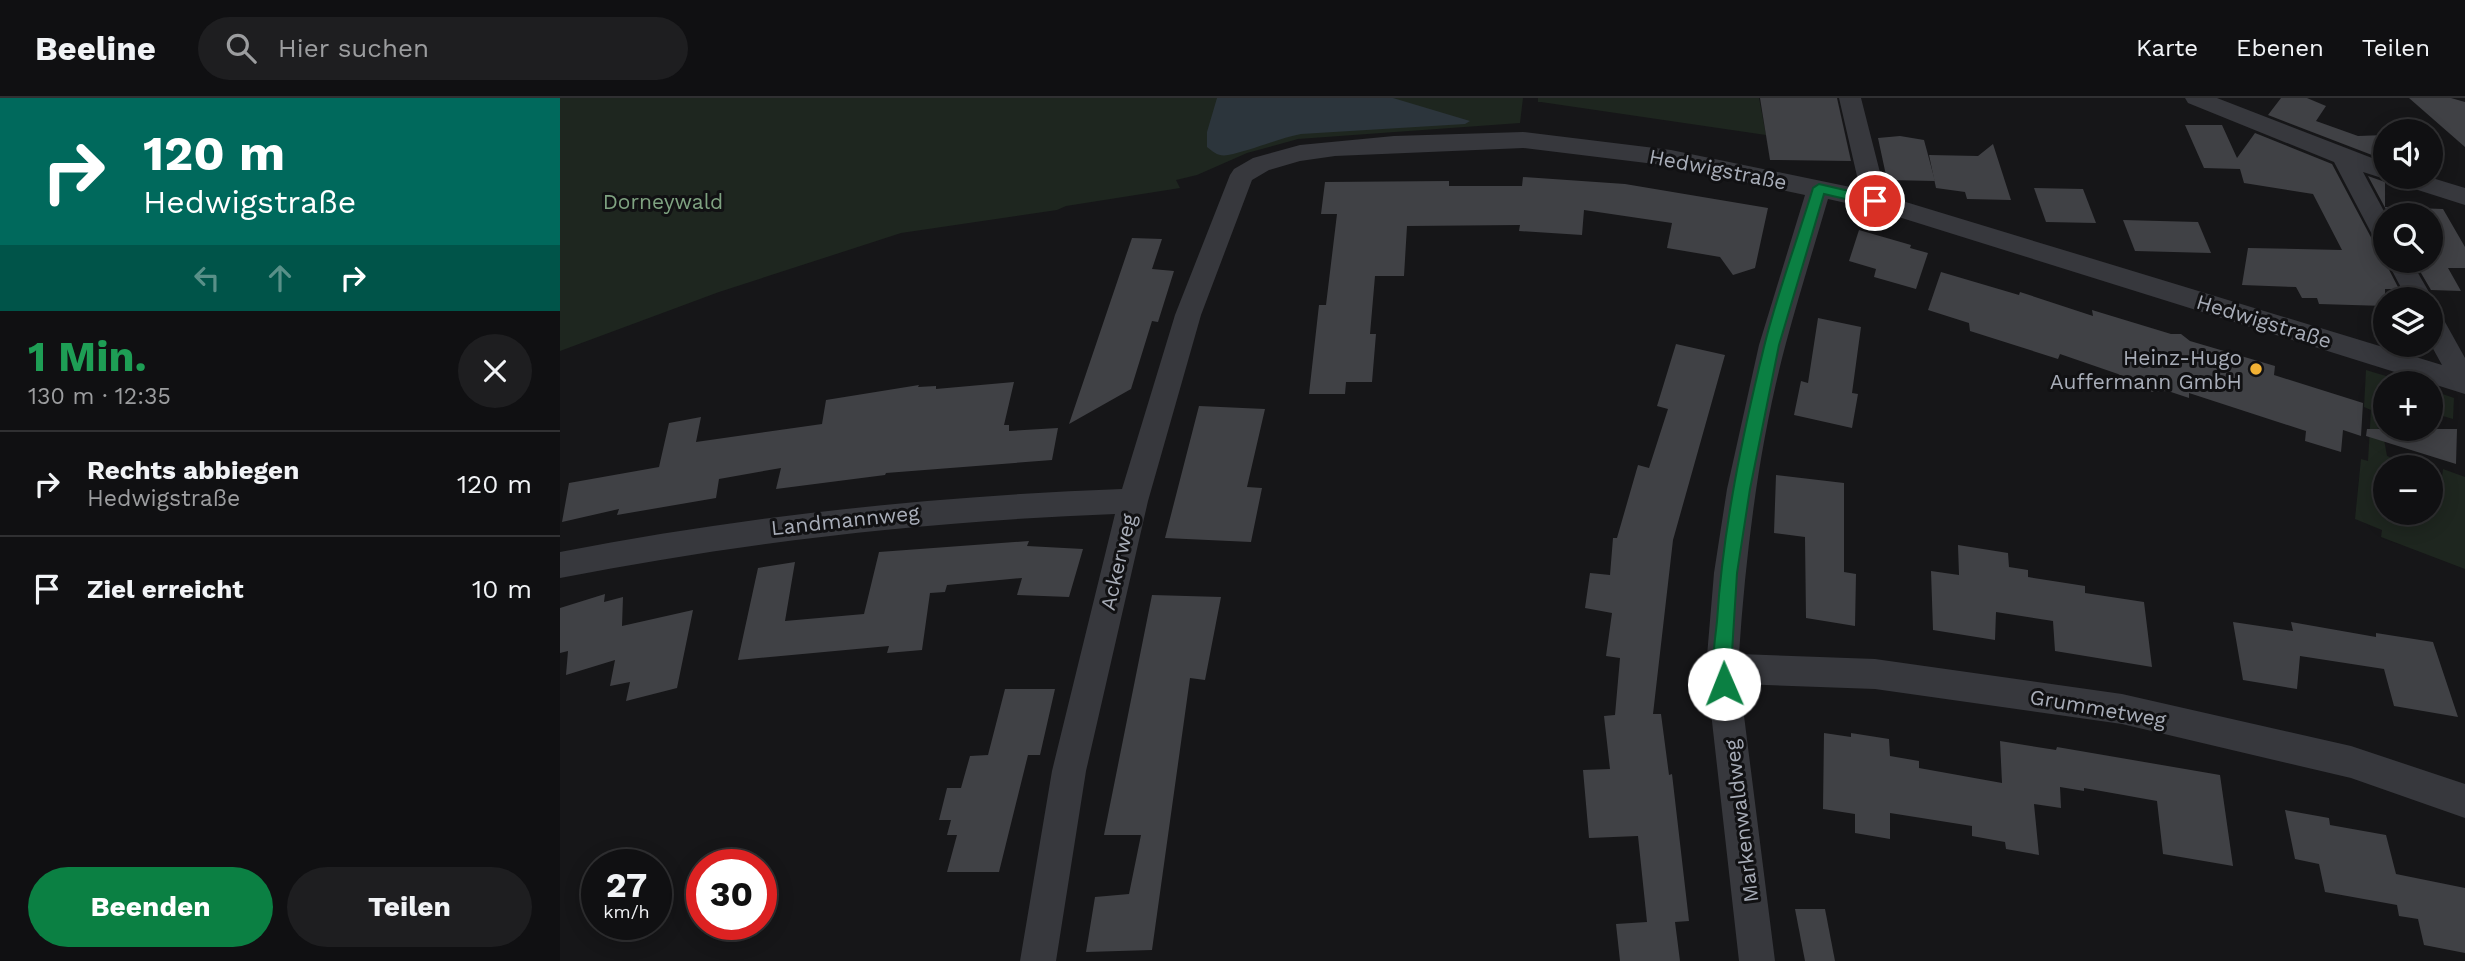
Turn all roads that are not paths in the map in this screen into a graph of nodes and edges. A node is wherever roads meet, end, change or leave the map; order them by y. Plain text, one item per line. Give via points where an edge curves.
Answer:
1 (1850, 98) edge
2 (2196, 98) edge
3 (2343, 157) junction
4 (2373, 167) edge
5 (1242, 175) joint
6 (1819, 188) junction
7 (2441, 189) edge
8 (2465, 197) edge
9 (1875, 201) junction
10 (2373, 213) edge
11 (2443, 342) edge
12 (2465, 382) edge
13 (1133, 501) junction
14 (560, 565) edge
15 (1722, 668) junction
16 (2465, 801) edge
17 (1038, 961) edge
18 (1757, 961) edge

1 - 9 street
2 - 3 street
3 - 4 street
3 - 10 street
5 - 6 street, Hedwigstraße via 1270,161 1335,148 1523,140 1671,158
5 - 13 street, Ackerweg via 1188,315
6 - 9 street, Hedwigstraße
6 - 15 street, Markenwaldweg via 1772,345 1742,489 1728,573
7 - 8 street
9 - 12 street, Hedwigstraße
11 - 12 street
13 - 14 street, Landmannweg via 905,513 653,546
13 - 17 street, Ackerweg via 1069,771
15 - 16 street, Grummetweg via 1875,674 2122,709 2351,762
15 - 18 street, Markenwaldweg

